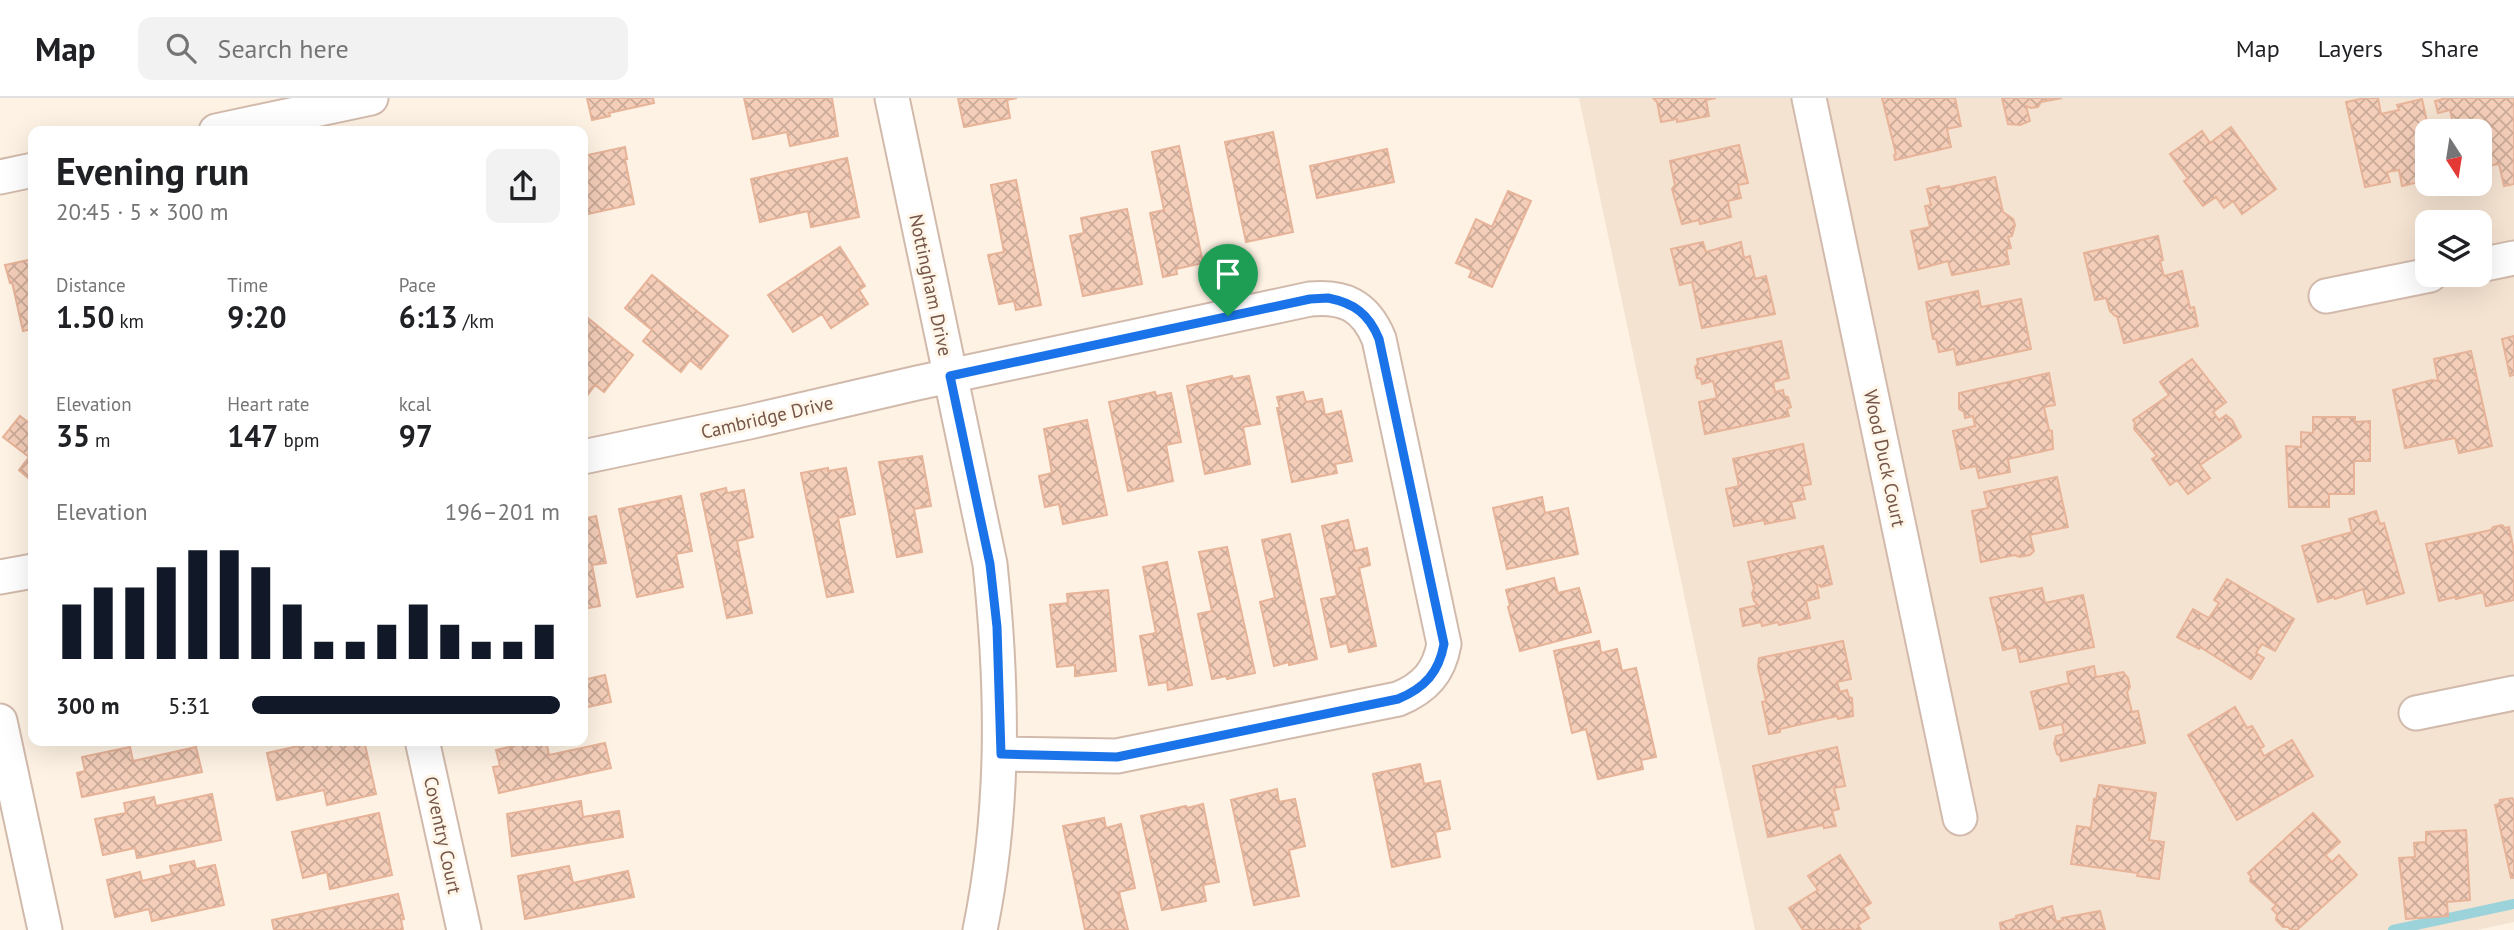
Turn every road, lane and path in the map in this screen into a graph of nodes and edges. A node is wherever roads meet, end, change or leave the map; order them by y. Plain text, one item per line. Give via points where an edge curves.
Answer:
1 (371, 98) edge
2 (892, 98) edge
3 (1809, 98) edge
4 (239, 126) edge
5 (28, 171) edge
6 (0, 177) edge
7 (2514, 258) edge
8 (2492, 263) edge
9 (2415, 278) edge
10 (2326, 296) dead end
11 (950, 376) junction
12 (588, 456) edge
13 (28, 572) edge
14 (0, 577) edge
15 (2514, 693) edge
16 (2416, 713) dead end
17 (0, 721) edge
18 (423, 746) edge
19 (1001, 754) junction
20 (1960, 818) dead end
21 (46, 930) edge
22 (464, 930) edge
23 (980, 930) edge

1 - 4 street
2 - 11 street, Nottingham Drive
3 - 20 street, Wood Duck Court
5 - 6 street
7 - 8 street
9 - 10 street
11 - 12 street, Cambridge Drive
11 - 19 street, Nottingham Drive via 990,564
11 - 19 street, Cambridge Drive via 1310,299 1328,298 1356,307 1379,339 1444,644 1430,678 1398,699 1117,757
13 - 14 street
15 - 16 street
17 - 21 street
18 - 22 street, Coventry Court
19 - 23 street, Nottingham Drive via 996,829

